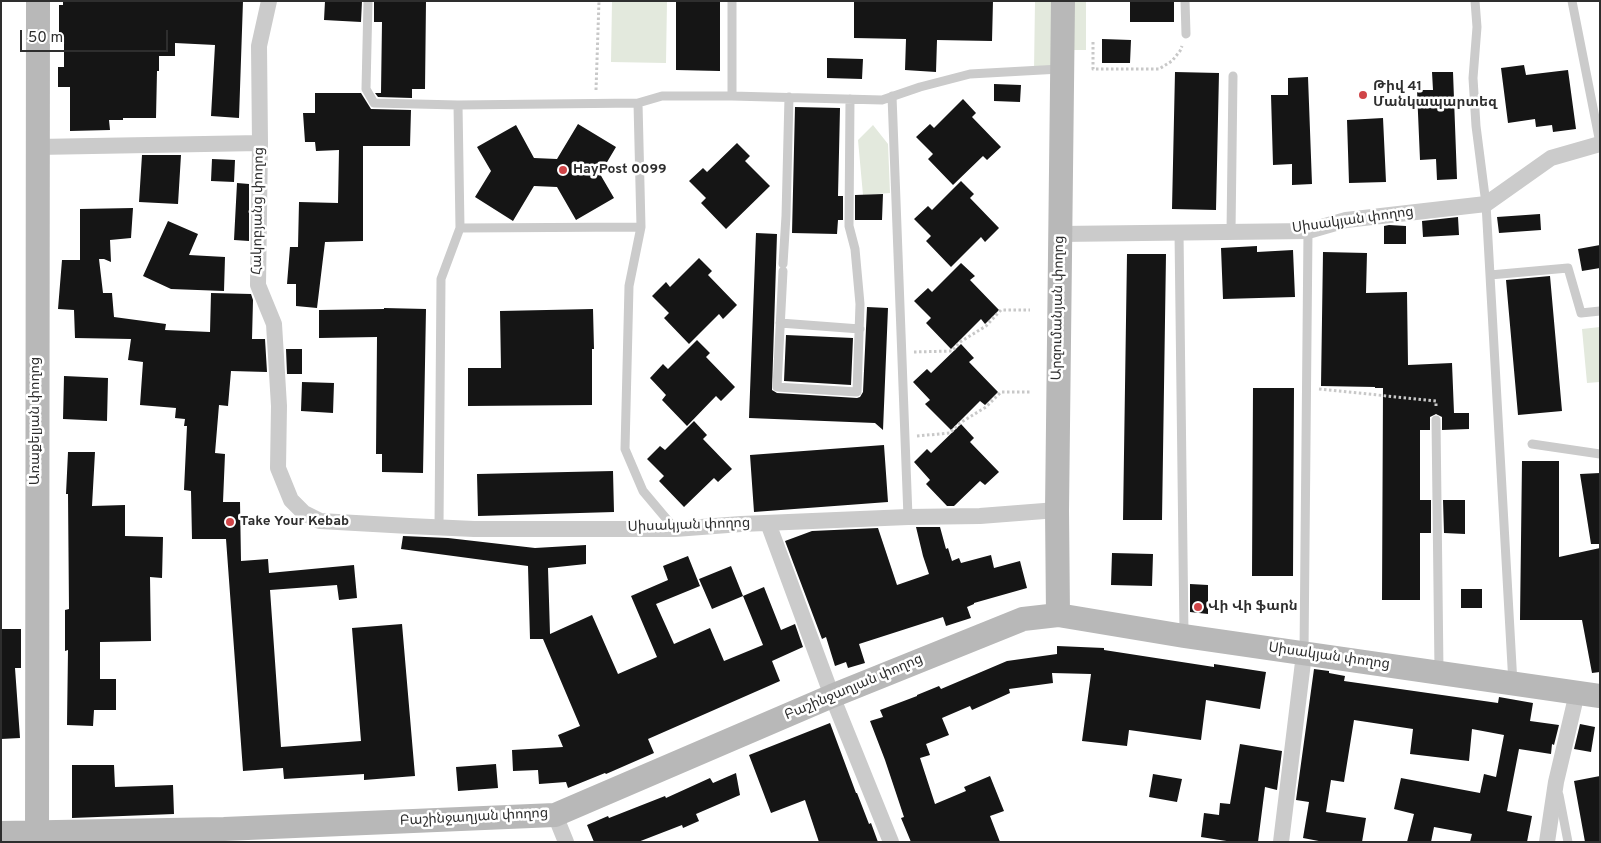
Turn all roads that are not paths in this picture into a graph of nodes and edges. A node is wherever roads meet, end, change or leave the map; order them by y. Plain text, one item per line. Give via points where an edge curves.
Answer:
1 (38, 1) edge
2 (269, 1) edge
3 (368, 1) edge
4 (732, 1) edge
5 (1063, 1) edge
6 (1186, 1) edge
7 (1475, 1) edge
8 (1572, 1) edge
9 (1186, 34) road end
10 (1062, 68) junction
11 (1233, 76) dead end
12 (732, 96) junction
13 (892, 96) junction
14 (789, 97) junction
15 (850, 99) junction
16 (638, 102) junction
17 (458, 105) junction
18 (260, 143) junction
19 (1600, 144) edge
20 (36, 147) junction
21 (1486, 204) junction
22 (641, 227) junction
23 (460, 228) junction
24 (1308, 231) junction
25 (1179, 232) junction
26 (1231, 232) junction
27 (1060, 234) junction
28 (1490, 274) junction
29 (1600, 311) edge
30 (780, 323) junction
31 (860, 329) junction
32 (1436, 420) dead end
33 (1532, 444) dead end
34 (1600, 454) edge
35 (1057, 510) junction
36 (908, 517) junction
37 (320, 521) joint
38 (768, 523) junction
39 (439, 526) junction
40 (675, 529) junction
41 (1058, 615) junction
42 (1184, 636) junction
43 (1304, 654) junction
44 (1439, 673) junction
45 (1513, 684) junction
46 (1588, 695) edge
47 (832, 696) junction
48 (1556, 782) junction
49 (555, 815) junction
50 (1, 833) edge
51 (224, 835) edge
52 (37, 837) edge
53 (566, 842) edge
54 (891, 842) edge
55 (1281, 842) edge
56 (1547, 842) edge
57 (1568, 842) edge

1 - 20 main road, Առաքելյան փողոց
2 - 18 street, Հակոբյանց փողոց via 259,46
3 - 17 lane via 366,89 374,103
4 - 12 lane
5 - 10 main road, Արզումանյան փողոց
6 - 9 lane
7 - 21 lane via 1478,27 1473,78
8 - 19 lane
10 - 13 lane via 970,74
10 - 27 main road, Արզումանյան փողոց
11 - 26 lane
12 - 14 lane
12 - 16 lane via 662,96
13 - 15 lane via 882,100
13 - 36 lane
14 - 15 lane
14 - 30 lane
15 - 31 lane via 849,226 856,256
16 - 17 lane
16 - 22 lane
17 - 23 lane
18 - 20 street
18 - 37 street, Հակոբյանց փողոց via 258,285 274,324 278,468 291,500 304,513
19 - 21 street, Սիսակյան փողոց via 1551,158
20 - 52 main road, Առաքելյան փողոց
21 - 24 street, Սիսակյան փողոց via 1346,220
21 - 28 lane
22 - 23 lane
22 - 40 lane via 629,286 625,449 643,491
23 - 39 lane via 441,279
24 - 26 street, Սիսակյան փողոց
24 - 43 lane
25 - 26 street, Սիսակյան փողոց
25 - 27 street, Սիսակյան փողոց
25 - 42 lane
27 - 35 main road, Արզումանյան փողոց
28 - 29 lane via 1568,268 1581,313
28 - 45 lane
30 - 31 lane
30 - 31 lane via 777,388 857,392
32 - 44 lane
33 - 34 lane
35 - 36 street, Սիսակյան փողոց
35 - 41 main road, Արզումանյան փողոց
36 - 38 street, Սիսակյան փողոց
37 - 39 street, Սիսակյան փողոց
38 - 40 street, Սիսակյան փողոց
38 - 47 street
39 - 40 street, Սիսակյան փողոց via 474,529
41 - 42 main road, Սիսակյան փողոց
41 - 47 main road, Բաշինջաղյան փողոց via 1022,619
42 - 43 main road, Սիսակյան փողոց
43 - 44 main road, Սիսակյան փողոց
43 - 55 street
44 - 45 main road, Սիսակյան փողոց
45 - 46 main road, Սիսակյան փողոց
46 - 48 street
47 - 49 main road, Բաշինջաղյան փողոց
47 - 54 street
48 - 56 street
48 - 57 lane
49 - 51 main road, Բաշինջաղյան փողոց
49 - 53 street
50 - 52 main road, Բաշինջաղյան փողոց
51 - 52 main road, Բաշինջաղյան փողոց

